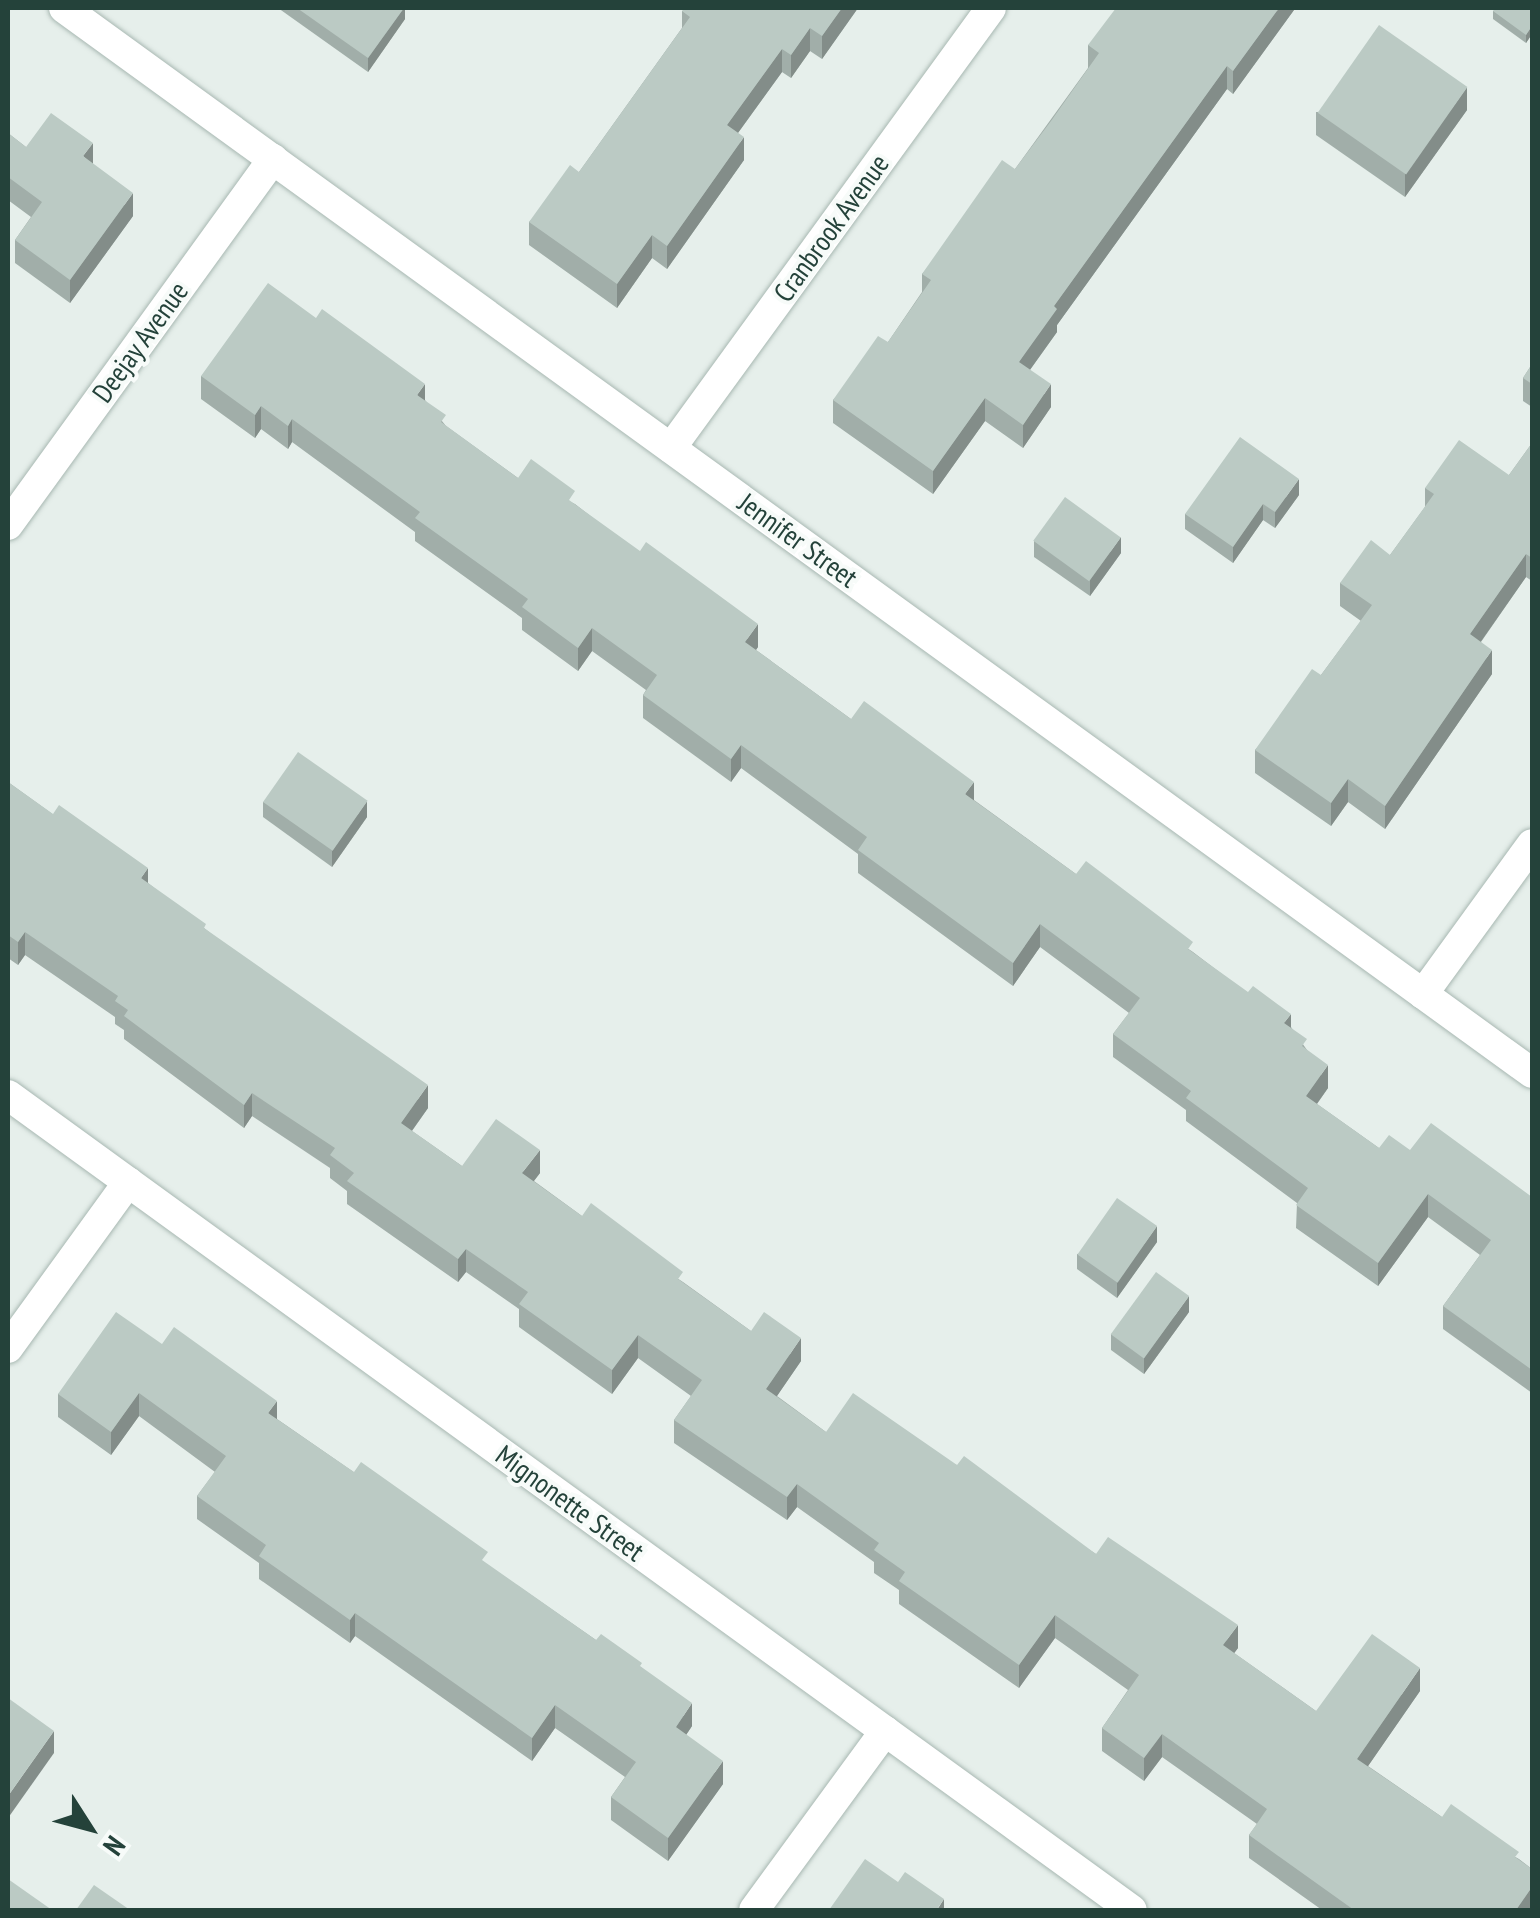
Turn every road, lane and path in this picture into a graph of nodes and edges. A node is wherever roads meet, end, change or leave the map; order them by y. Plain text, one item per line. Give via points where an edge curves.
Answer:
1 (64, 8) edge
2 (991, 8) edge
3 (273, 159) junction
4 (671, 448) junction
5 (8, 525) edge
6 (1532, 844) edge
7 (1423, 994) junction
8 (1532, 1073) edge
9 (8, 1094) edge
10 (128, 1182) junction
11 (8, 1348) edge
12 (885, 1731) junction
13 (754, 1910) edge
14 (1132, 1910) edge

1 - 3 street, Jennifer Street
2 - 4 street, Cranbrook Avenue
3 - 4 street, Jennifer Street
3 - 5 street, Deejay Avenue
4 - 7 street, Jennifer Street
6 - 7 street
7 - 8 street, Jennifer Street
9 - 10 street, Mignonette Street
10 - 11 street
10 - 12 street, Mignonette Street
12 - 13 street
12 - 14 street, Mignonette Street

